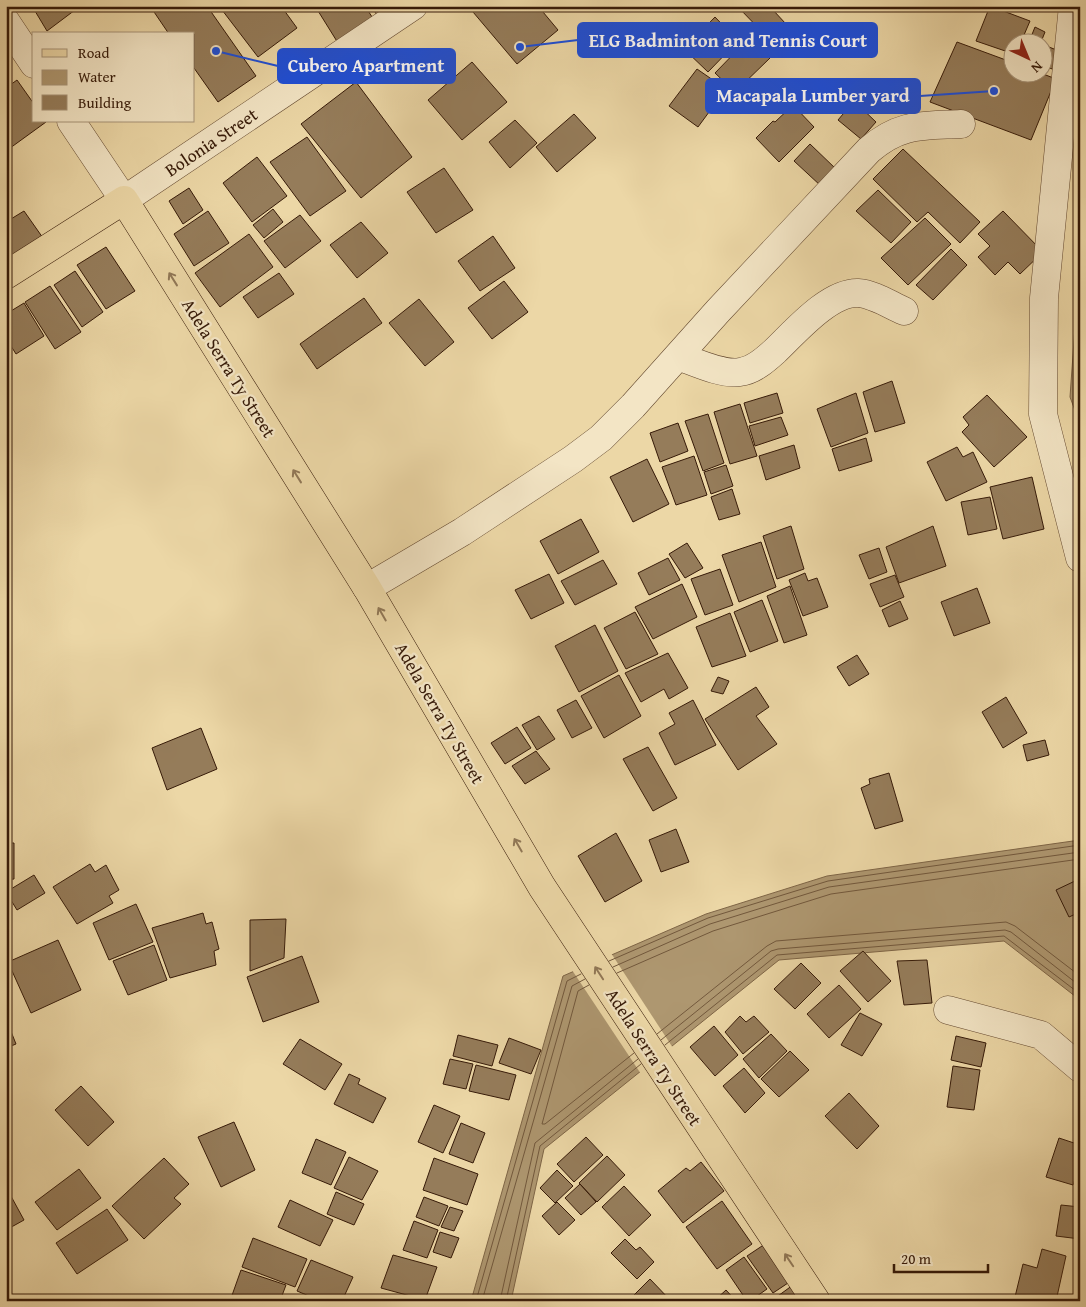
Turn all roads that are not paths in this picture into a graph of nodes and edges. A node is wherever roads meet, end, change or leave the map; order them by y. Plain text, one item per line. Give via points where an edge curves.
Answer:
1 (413, 6) edge
2 (1073, 6) edge
3 (6, 22) edge
4 (32, 61) edge
5 (73, 122) edge
6 (961, 124) dead end
7 (124, 200) junction
8 (6, 275) edge
9 (904, 311) dead end
10 (678, 356) junction
11 (1080, 558) edge
12 (367, 588) junction
13 (948, 1010) dead end
14 (1080, 1068) edge
15 (816, 1301) edge

1 - 7 street, Bolonia Street
2 - 11 street via 1044,298 1043,414
3 - 4 street
5 - 7 street, Adela Serra Ty Street
6 - 10 street via 913,126 882,138
7 - 8 main road, Bolonia Street
12 -> 7 main road, Adela Serra Ty Street
9 - 10 street via 870,296 848,294 824,306 768,357 747,371 728,372
10 - 12 street via 594,443 462,532
15 -> 12 main road, Adela Serra Ty Street via 542,887
13 - 14 street via 1041,1035

